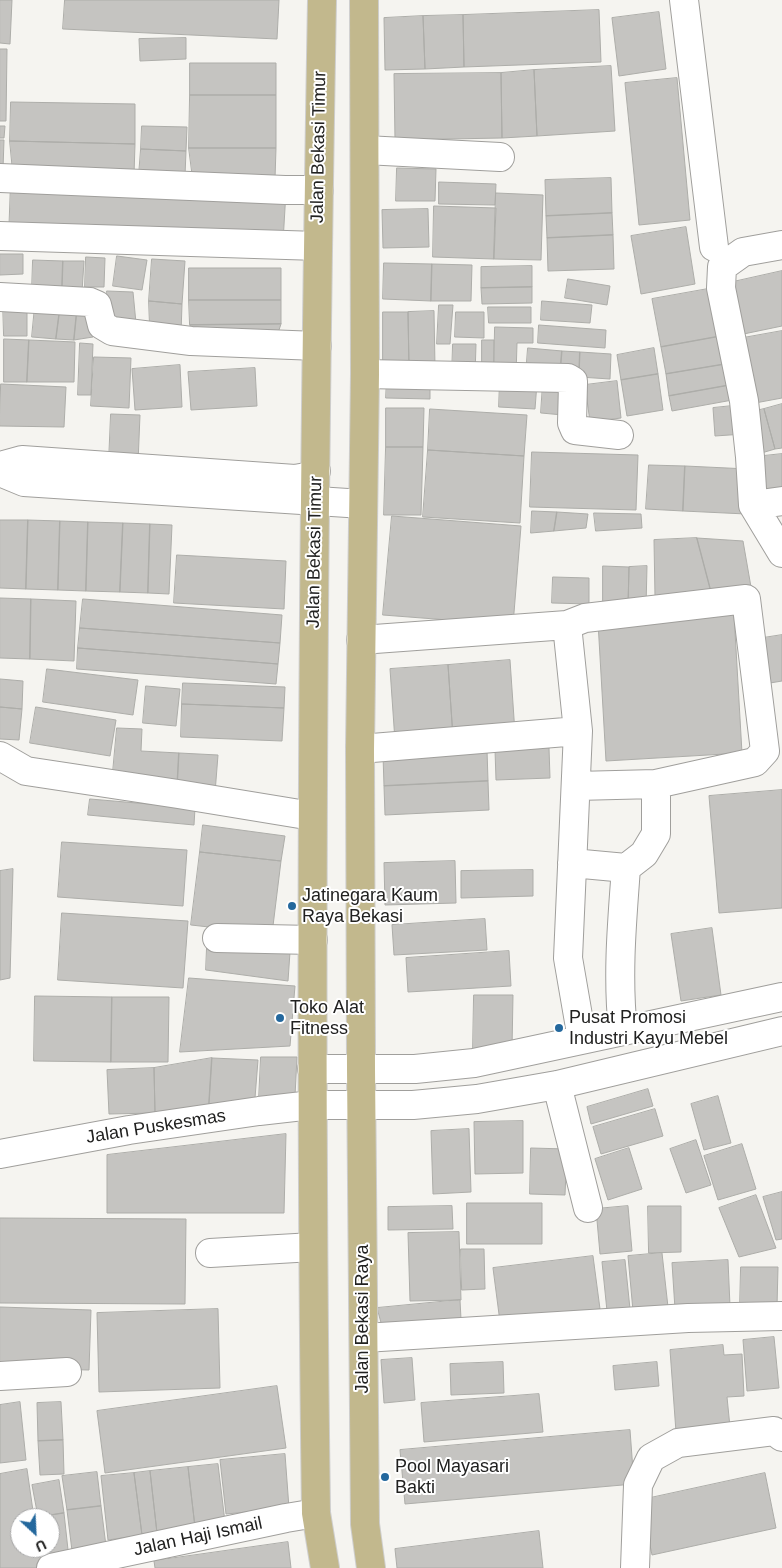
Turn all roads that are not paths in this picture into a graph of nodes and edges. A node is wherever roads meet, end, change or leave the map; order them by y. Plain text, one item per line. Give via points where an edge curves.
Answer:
1 (322, 0) edge
2 (364, 0) edge
3 (684, 0) edge
4 (365, 150) junction
5 (500, 157) dead end
6 (0, 178) edge
7 (319, 190) junction
8 (0, 236) edge
9 (782, 245) edge
10 (318, 246) junction
11 (714, 247) dead end
12 (0, 297) edge
13 (317, 346) junction
14 (365, 374) junction
15 (619, 435) dead end
16 (0, 466) edge
17 (316, 471) junction
18 (0, 472) edge
19 (316, 500) junction
20 (782, 501) edge
21 (363, 504) junction
22 (753, 505) junction
23 (782, 553) edge
24 (567, 625) junction
25 (361, 640) junction
26 (578, 731) junction
27 (360, 748) junction
28 (0, 756) edge
29 (656, 784) junction
30 (576, 786) junction
31 (312, 816) junction
32 (572, 862) junction
33 (626, 868) junction
34 (217, 938) dead end
35 (313, 940) junction
36 (782, 997) edge
37 (623, 1031) junction
38 (782, 1031) edge
39 (582, 1039) junction
40 (312, 1069) junction
41 (361, 1070) junction
42 (557, 1085) junction
43 (312, 1105) junction
44 (361, 1105) junction
45 (0, 1154) edge
46 (588, 1208) dead end
47 (312, 1247) junction
48 (210, 1252) dead end
49 (782, 1316) edge
50 (364, 1338) junction
51 (67, 1372) dead end
52 (0, 1376) edge
53 (782, 1438) edge
54 (316, 1513) junction
55 (51, 1568) edge
56 (325, 1568) edge
57 (371, 1568) edge
58 (635, 1568) edge

1 - 7 main road, Jalan Bekasi Timur
2 - 4 main road
3 - 11 street
4 - 5 street
4 - 14 main road
6 - 7 street
7 - 10 main road, Jalan Bekasi Timur
8 - 10 street
9 - 22 street via 743,252 722,267 721,288 744,401
10 - 13 main road, Jalan Bekasi Timur
12 - 13 street via 90,302 97,305 102,325 112,331 192,342
13 - 17 main road, Jalan Bekasi Timur
14 - 15 street via 568,378 574,384 572,423 575,430
14 - 21 main road
16 - 17 street via 22,460 295,478 306,477
17 - 19 main road, Jalan Bekasi Timur
18 - 19 street via 24,482
19 - 21 street
19 - 31 main road, Jalan Bekasi Timur
20 - 22 street
21 - 25 main road
22 - 23 street
24 - 25 street
24 - 26 street
24 - 29 street via 585,618 746,599 764,751 755,762
25 - 27 main road
26 - 27 street
26 - 30 street
27 - 41 main road
28 - 31 street via 26,771
29 - 30 street
29 - 33 street via 656,834 644,854
30 - 32 street
31 - 35 main road, Jalan Bekasi Timur
32 - 33 street
32 - 39 street via 568,958
33 - 37 street via 619,999
34 - 35 street
35 - 40 main road, Jalan Bekasi Timur
36 - 37 street
37 - 39 street
38 - 42 street, Jalan Puskesmas
39 - 41 street via 474,1063
40 - 41 street
40 - 43 main road, Jalan Bekasi Timur
41 - 44 main road, Jalan Bekasi Raya
42 - 44 street, Jalan Puskesmas via 477,1099
42 - 46 street
43 - 44 street, Jalan Puskesmas
43 - 45 street, Jalan Puskesmas via 129,1130
43 - 47 main road
44 - 50 main road, Jalan Bekasi Raya
47 - 48 street
47 - 54 main road
49 - 50 street via 688,1318
50 - 57 main road, Jalan Bekasi Raya via 365,1524
51 - 52 street
53 - 58 street via 774,1432 678,1443 651,1458 638,1485
54 - 55 street, Jalan Haji Ismail
54 - 56 main road

